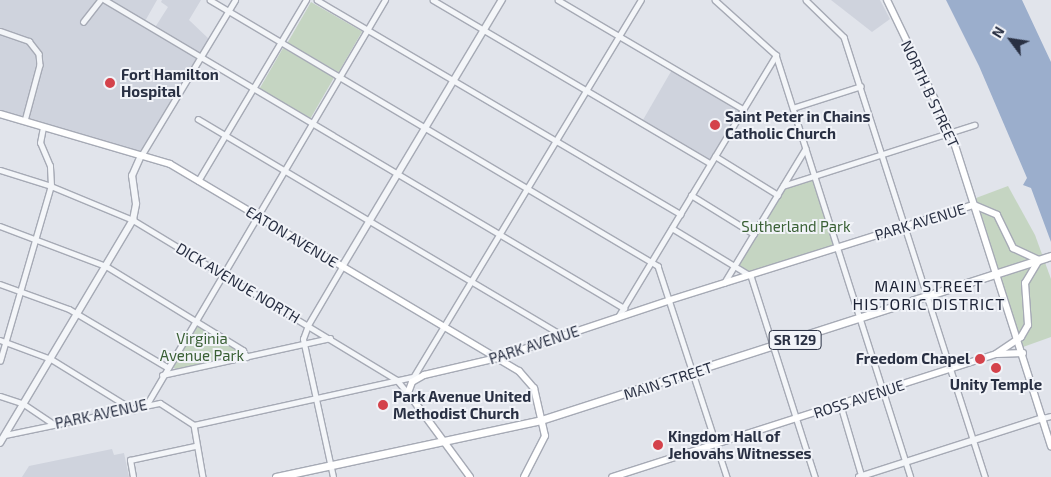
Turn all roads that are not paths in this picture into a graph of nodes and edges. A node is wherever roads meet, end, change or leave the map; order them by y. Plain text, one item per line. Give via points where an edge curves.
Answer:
1 (100, 0) edge
2 (105, 0) edge
3 (210, 0) edge
4 (234, 0) edge
5 (306, 0) edge
6 (317, 0) edge
7 (385, 0) edge
8 (433, 0) edge
9 (502, 0) edge
10 (558, 0) edge
11 (641, 0) edge
12 (715, 0) edge
13 (806, 0) edge
14 (887, 0) edge
15 (228, 10) junction
16 (83, 22) dead end
17 (368, 29) junction
18 (484, 30) junction
19 (0, 31) edge
20 (618, 36) junction
21 (282, 42) junction
22 (776, 55) junction
23 (200, 57) junction
24 (340, 77) junction
25 (454, 80) junction
26 (861, 86) junction
27 (254, 89) junction
28 (587, 90) junction
29 (793, 108) junction
30 (743, 109) junction
31 (0, 114) edge
32 (198, 119) dead end
33 (24, 121) junction
34 (312, 123) junction
35 (974, 125) dead end
36 (43, 127) junction
37 (426, 128) junction
38 (951, 133) junction
39 (226, 135) junction
40 (556, 140) junction
41 (805, 149) junction
42 (883, 155) junction
43 (140, 156) junction
44 (715, 156) junction
45 (710, 164) junction
46 (284, 169) junction
47 (0, 170) edge
48 (398, 175) junction
49 (814, 176) junction
50 (198, 182) junction
51 (51, 186) junction
52 (783, 186) junction
53 (527, 188) junction
54 (691, 195) junction
55 (778, 195) junction
56 (974, 205) junction
57 (681, 214) junction
58 (256, 216) junction
59 (133, 220) junction
60 (370, 221) junction
61 (0, 226) edge
62 (906, 227) junction
63 (672, 228) junction
64 (500, 234) junction
65 (754, 234) junction
66 (37, 237) junction
67 (837, 248) junction
68 (1051, 256) edge
69 (1041, 259) junction
70 (652, 261) junction
71 (106, 266) junction
72 (735, 266) junction
73 (342, 267) junction
74 (222, 274) junction
75 (997, 275) junction
76 (751, 276) junction
77 (472, 279) junction
78 (0, 284) edge
79 (722, 284) junction
80 (21, 290) junction
81 (928, 297) junction
82 (670, 300) junction
83 (624, 308) junction
84 (77, 313) junction
85 (618, 317) junction
86 (859, 319) junction
87 (195, 320) junction
88 (308, 325) junction
89 (444, 327) junction
90 (564, 336) junction
91 (330, 338) junction
92 (1018, 339) junction
93 (0, 340) edge
94 (6, 342) junction
95 (305, 346) junction
96 (774, 347) junction
97 (1023, 353) junction
98 (996, 354) junction
99 (246, 357) junction
100 (497, 358) junction
101 (52, 359) junction
102 (0, 361) edge
103 (167, 367) junction
104 (952, 370) junction
105 (694, 372) junction
106 (424, 375) junction
107 (162, 376) junction
108 (414, 376) junction
109 (397, 380) junction
110 (883, 391) junction
111 (408, 393) junction
112 (0, 396) edge
113 (316, 398) junction
114 (24, 404) junction
115 (147, 404) junction
116 (840, 406) junction
117 (134, 410) junction
118 (1051, 416) edge
119 (1043, 418) junction
120 (796, 419) junction
121 (541, 420) junction
122 (54, 424) junction
123 (194, 425) junction
124 (3, 435) edge
125 (444, 442) junction
126 (973, 442) junction
127 (0, 443) edge
128 (716, 444) junction
129 (195, 446) junction
130 (1051, 446) edge
131 (906, 462) junction
132 (331, 466) junction
133 (631, 474) edge
134 (134, 477) edge
135 (203, 477) edge
136 (276, 477) edge
137 (334, 477) edge
138 (470, 477) edge
139 (524, 477) edge
140 (612, 477) edge
141 (727, 477) edge
142 (815, 477) edge
143 (861, 477) edge
144 (910, 477) edge
145 (986, 477) edge

1 - 16 street
2 - 23 street
3 - 15 street
4 - 15 street
5 - 21 street
6 - 17 street
7 - 17 street
8 - 18 street
9 - 18 street
10 - 20 street
11 - 20 street
12 - 22 street
13 - 26 street via 844,37
14 - 38 main road, NORTH B STREET
15 - 21 street
15 - 23 street
17 - 24 street
17 - 25 street
18 - 25 street
18 - 28 street
19 - 33 street via 29,41 39,54 38,74
20 - 28 street
20 - 30 street
21 - 24 street
21 - 27 street
22 - 29 street
22 - 30 street
23 - 27 street
23 - 43 street
24 - 34 street
24 - 37 street
25 - 37 street
25 - 40 street
26 - 29 street
26 - 42 street
27 - 34 street
27 - 39 street
28 - 40 street
28 - 45 street
29 - 41 street
30 - 44 street
31 - 33 main road, EATON AVENUE
32 - 39 street
33 - 36 main road, EATON AVENUE
34 - 46 street
34 - 48 street
35 - 38 street
36 - 43 main road, EATON AVENUE
36 - 51 street via 40,143 50,166
37 - 48 street
37 - 53 street
38 - 42 street
38 - 56 main road, NORTH B STREET
39 - 46 street
39 - 50 street
40 - 53 street
40 - 57 street
41 - 49 street
41 - 52 street
42 - 49 street
42 - 62 street
43 - 50 main road, EATON AVENUE via 170,164
43 - 59 street via 132,176 136,204
44 - 45 street
44 - 55 street
45 - 54 street
46 - 58 street
46 - 60 street
47 - 51 street, DICK AVENUE NORTH
48 - 60 street
48 - 64 street
49 - 52 street
49 - 67 street
50 - 58 main road, EATON AVENUE
51 - 59 street, DICK AVENUE NORTH
51 - 66 street
52 - 55 street
53 - 64 street
53 - 70 street
54 - 57 street
54 - 65 street
55 - 65 street
56 - 62 main road, PARK AVENUE
56 - 69 main road, PARK AVENUE via 997,215 1013,248
56 - 75 main road, NORTH B STREET
57 - 63 street
58 - 73 main road, EATON AVENUE
58 - 74 street
59 - 71 street
59 - 74 street, DICK AVENUE NORTH
60 - 73 street
60 - 77 street
61 - 66 street
62 - 67 main road, PARK AVENUE
62 - 81 street
63 - 70 street
63 - 72 street
64 - 77 street
64 - 83 street
65 - 72 street
66 - 71 street
66 - 80 street
67 - 76 main road, PARK AVENUE
67 - 86 street
68 - 69 main road, MAIN STREET / SR 129
69 - 75 main road, MAIN STREET / SR 129
69 - 92 main road via 1026,279 1024,292 1028,320
70 - 82 street via 661,270
70 - 83 street
71 - 84 street
71 - 87 street
72 - 76 street
72 - 79 street
73 - 88 street
73 - 89 main road, EATON AVENUE
74 - 87 street
74 - 88 street, DICK AVENUE NORTH
75 - 81 main road, MAIN STREET / SR 129
75 - 92 main road, NORTH B STREET
76 - 79 main road, PARK AVENUE
76 - 96 street
77 - 89 street
77 - 90 street
78 - 80 street
79 - 82 main road, PARK AVENUE
80 - 84 street
80 - 94 street
81 - 86 main road, MAIN STREET / SR 129
81 - 104 street
82 - 85 main road, PARK AVENUE
82 - 105 street
83 - 85 street
84 - 101 street
84 - 103 street
85 - 90 main road, PARK AVENUE
86 - 96 main road, MAIN STREET / SR 129
86 - 110 street
87 - 99 street via 243,350
87 - 103 street
88 - 91 street, DICK AVENUE NORTH
88 - 95 street via 304,332
89 - 100 main road, EATON AVENUE
89 - 108 street
90 - 100 main road, PARK AVENUE
91 - 95 street
91 - 109 street, DICK AVENUE NORTH
92 - 97 main road, NORTH B STREET
92 - 98 main road, ROSS AVENUE
93 - 94 street
94 - 101 street
94 - 102 street
95 - 99 street
95 - 113 street
96 - 105 main road, MAIN STREET / SR 129
96 - 120 street
97 - 98 main road
97 - 119 main road, NORTH B STREET
98 - 104 main road, ROSS AVENUE
99 - 107 street
100 - 106 main road, PARK AVENUE
100 - 121 main road, EATON AVENUE via 519,371 532,385
101 - 114 street
101 - 117 street
103 - 107 street
104 - 110 main road, ROSS AVENUE
104 - 126 street
105 - 121 main road, MAIN STREET / SR 129
105 - 128 street
106 - 108 street, PARK AVENUE
106 - 111 main road via 412,382
107 - 115 street
108 - 109 street, PARK AVENUE
109 - 111 street, DICK AVENUE NORTH
109 - 113 street, PARK AVENUE
110 - 116 main road, ROSS AVENUE
110 - 131 street
111 - 125 main road, DICK AVENUE NORTH
112 - 114 street
113 - 123 street, PARK AVENUE
113 - 132 street
114 - 122 street
114 - 124 street
115 - 117 street, PARK AVENUE
115 - 123 street, PARK AVENUE via 160,403
116 - 120 main road, ROSS AVENUE
116 - 143 street
117 - 122 street, PARK AVENUE
118 - 119 street
119 - 126 street
119 - 130 main road, NORTH B STREET
120 - 128 main road, ROSS AVENUE
120 - 142 street
121 - 125 main road, MAIN STREET
121 - 139 main road, EATON AVENUE via 544,440
122 - 124 street, PARK AVENUE
123 - 129 street
124 - 127 street
125 - 132 main road, MAIN STREET
125 - 138 main road, DICK AVENUE NORTH
126 - 131 street
126 - 145 street
128 - 133 main road, ROSS AVENUE
128 - 141 street
129 - 134 street via 130,460
129 - 135 street
131 - 143 street
131 - 144 street
132 - 136 main road, MAIN STREET
132 - 137 street
133 - 140 main road, ROSS AVENUE

